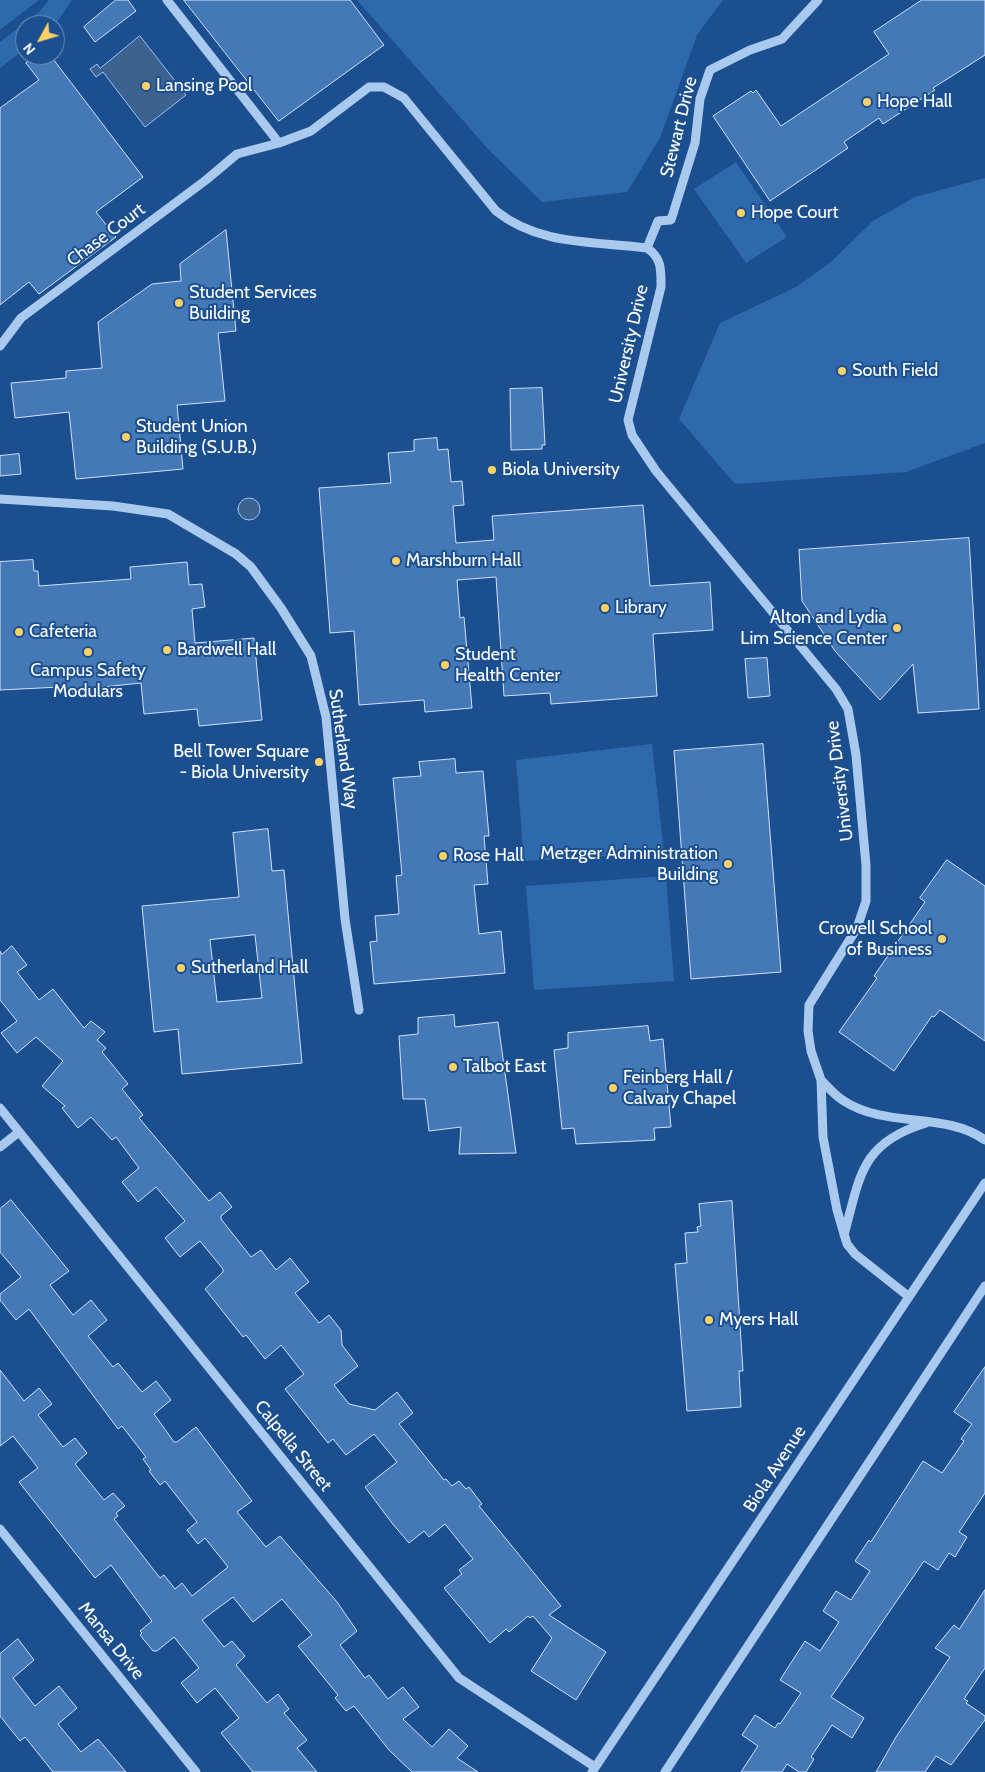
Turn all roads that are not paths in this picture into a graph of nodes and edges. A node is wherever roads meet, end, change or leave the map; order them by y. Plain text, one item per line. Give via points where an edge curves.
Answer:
1 (167, 0) edge
2 (818, 0) edge
3 (279, 143) junction
4 (647, 248) junction
5 (1, 343) edge
6 (0, 499) edge
7 (359, 1010) dead end
8 (821, 1080) junction
9 (0, 1108) edge
10 (928, 1123) junction
11 (19, 1132) junction
12 (985, 1140) edge
13 (0, 1147) edge
14 (985, 1183) edge
15 (844, 1235) junction
16 (985, 1286) edge
17 (908, 1296) junction
18 (0, 1530) edge
19 (594, 1770) edge
20 (196, 1772) edge
21 (665, 1772) edge

1 - 3 street
2 - 4 street, Stewart Drive via 782,39 750,50 710,70 700,99 695,143 670,220 658,220
3 - 4 street via 311,131 370,87 384,87 404,98 496,211 512,223 556,239
3 - 5 street, Chase Court via 237,154 21,318
4 - 8 street, University Drive via 656,254 661,265 660,287 628,420 632,435 656,471 836,689 848,709 856,756 866,901 856,928 809,1005 811,1051
6 - 7 street, Sutherland Way via 113,506 168,514 236,554 251,568 280,608 310,656 326,717 345,919
8 - 10 street, University Drive via 844,1101 864,1111
8 - 15 street, University Drive via 823,1137
9 - 11 street, Calpella Street
10 - 12 street, University Drive via 959,1126
10 - 15 street via 895,1136 868,1159 860,1176
11 - 13 street
11 - 19 street, Calpella Street via 459,1678
14 - 17 street, Biola Avenue
15 - 17 street, University Drive via 855,1254
16 - 21 street
17 - 19 street, Biola Avenue
18 - 20 street, Mansa Drive

